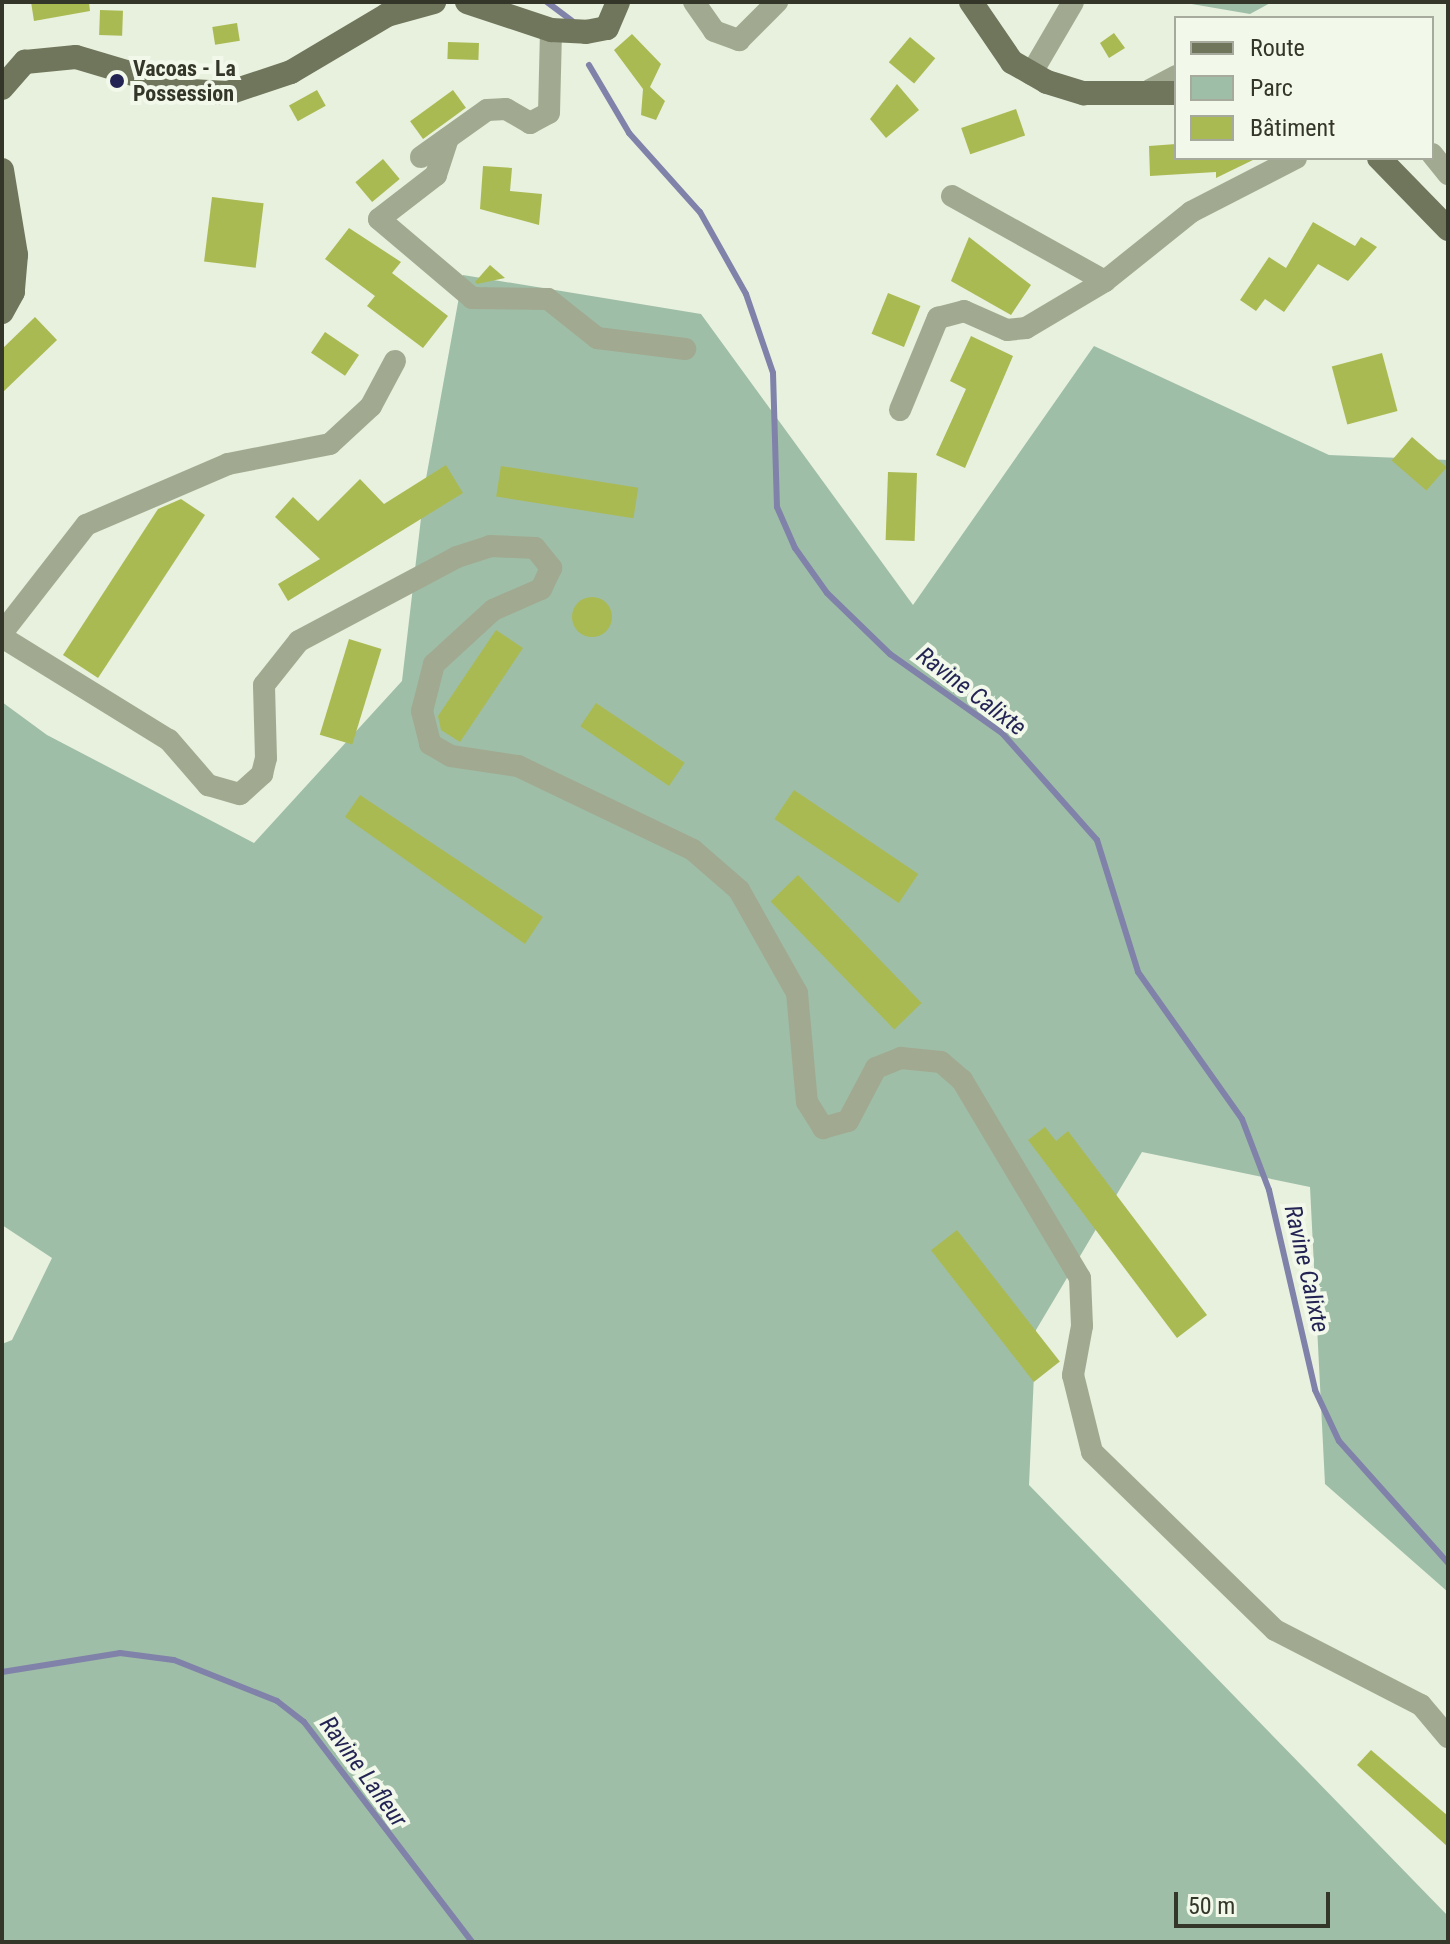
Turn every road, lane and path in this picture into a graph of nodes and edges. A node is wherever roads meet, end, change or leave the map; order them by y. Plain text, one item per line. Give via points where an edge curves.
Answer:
1 (434, 2) edge
2 (467, 2) edge
3 (618, 2) edge
4 (694, 2) edge
5 (777, 2) edge
6 (971, 2) edge
7 (1073, 2) edge
8 (551, 30) junction
9 (1031, 74) junction
10 (1174, 77) edge
11 (2, 88) edge
12 (1150, 90) junction
13 (1174, 93) edge
14 (448, 138) junction
15 (1434, 156) edge
16 (421, 157) dead end
17 (1292, 160) edge
18 (1381, 160) edge
19 (2, 170) edge
20 (1448, 174) edge
21 (952, 196) dead end
22 (1448, 229) edge
23 (1105, 281) junction
24 (2, 312) edge
25 (685, 349) dead end
26 (395, 361) dead end
27 (900, 410) dead end
28 (2, 635) edge
29 (1448, 1737) edge

1 - 11 main road via 387,15 291,72 228,93 190,91 76,57 25,62
2 - 8 main road
3 - 8 main road via 607,28
4 - 5 street via 714,31 739,40
6 - 9 main road via 987,34
7 - 9 street
8 - 14 street via 549,113 530,123 496,108
9 - 12 main road via 1084,93
10 - 12 street
12 - 13 main road
14 - 16 street
14 - 25 street via 436,175 379,219 472,298 548,299 597,338
15 - 20 street
17 - 23 street via 1191,212
18 - 22 main road
19 - 24 main road via 16,255 13,292
21 - 23 street
23 - 27 street via 1016,330 964,311 938,318
26 - 28 street via 371,406 330,444 228,464 86,525
28 - 29 street via 169,740 208,785 240,794 257,781 266,758 264,685 299,641 457,557 490,546 535,548 551,568 541,589 493,610 434,664 422,711 430,744 440,753 518,766 693,850 739,890 797,993 807,1102 823,1128 848,1121 876,1068 901,1058 941,1062 962,1080 1080,1278 1082,1326 1073,1375 1092,1452 1275,1630 1421,1705

